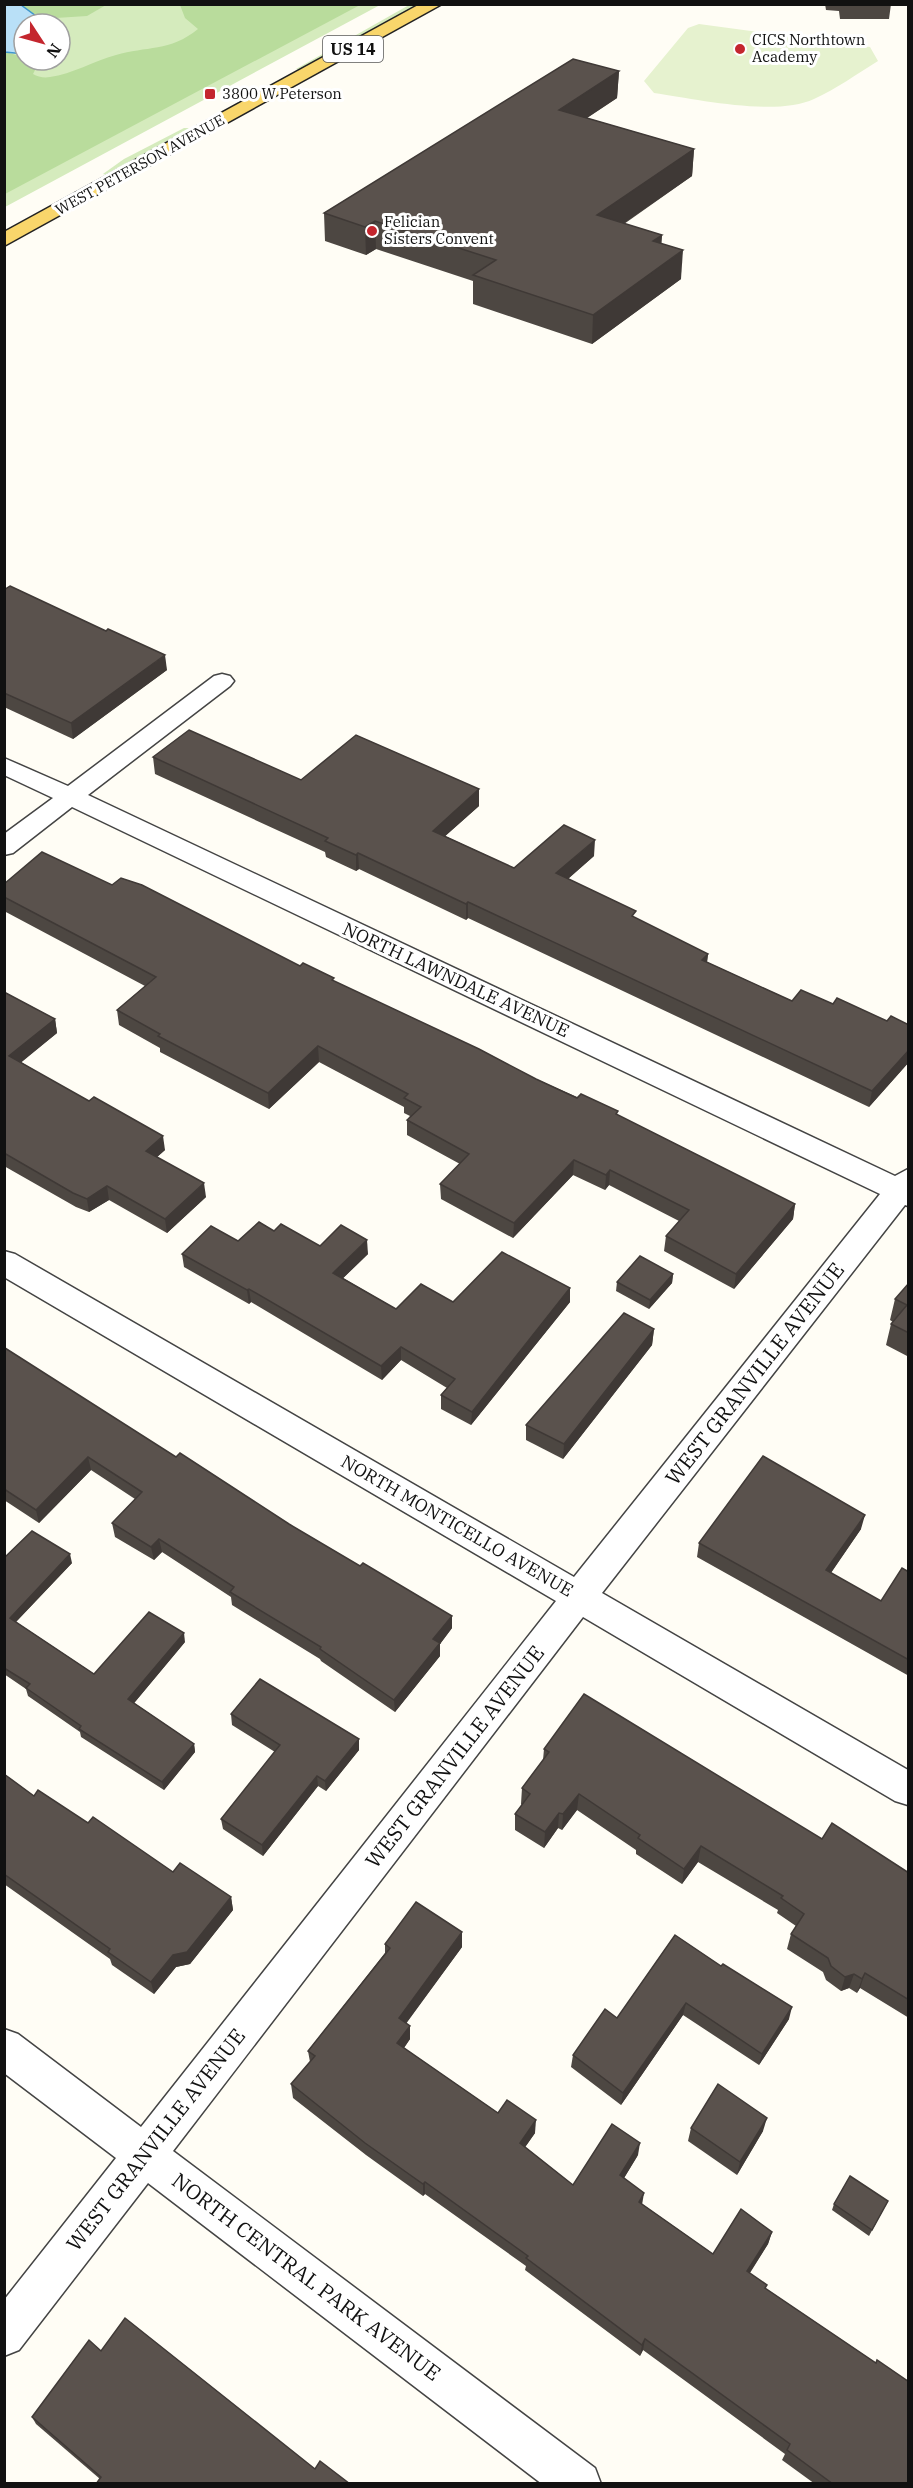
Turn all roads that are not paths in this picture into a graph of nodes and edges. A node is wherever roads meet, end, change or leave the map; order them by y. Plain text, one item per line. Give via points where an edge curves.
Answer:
1 (434, 4) edge
2 (4, 240) edge
3 (222, 681) dead end
4 (4, 765) edge
5 (70, 797) junction
6 (4, 847) edge
7 (906, 1189) edge
8 (4, 1262) edge
9 (579, 1597) junction
10 (909, 1789) edge
11 (4, 2048) edge
12 (146, 2155) junction
13 (4, 2335) edge
14 (579, 2484) edge

1 - 2 main road, WEST PETERSON AVENUE / US 14
3 - 5 street
4 - 5 street, NORTH LAWNDALE AVENUE
5 - 6 street
5 - 7 street, NORTH LAWNDALE AVENUE
7 - 9 street, WEST GRANVILLE AVENUE
8 - 9 street, NORTH MONTICELLO AVENUE
9 - 10 street, NORTH MONTICELLO AVENUE
9 - 12 street, WEST GRANVILLE AVENUE
11 - 12 street, NORTH CENTRAL PARK AVENUE
12 - 13 street, WEST GRANVILLE AVENUE
12 - 14 street, NORTH CENTRAL PARK AVENUE

